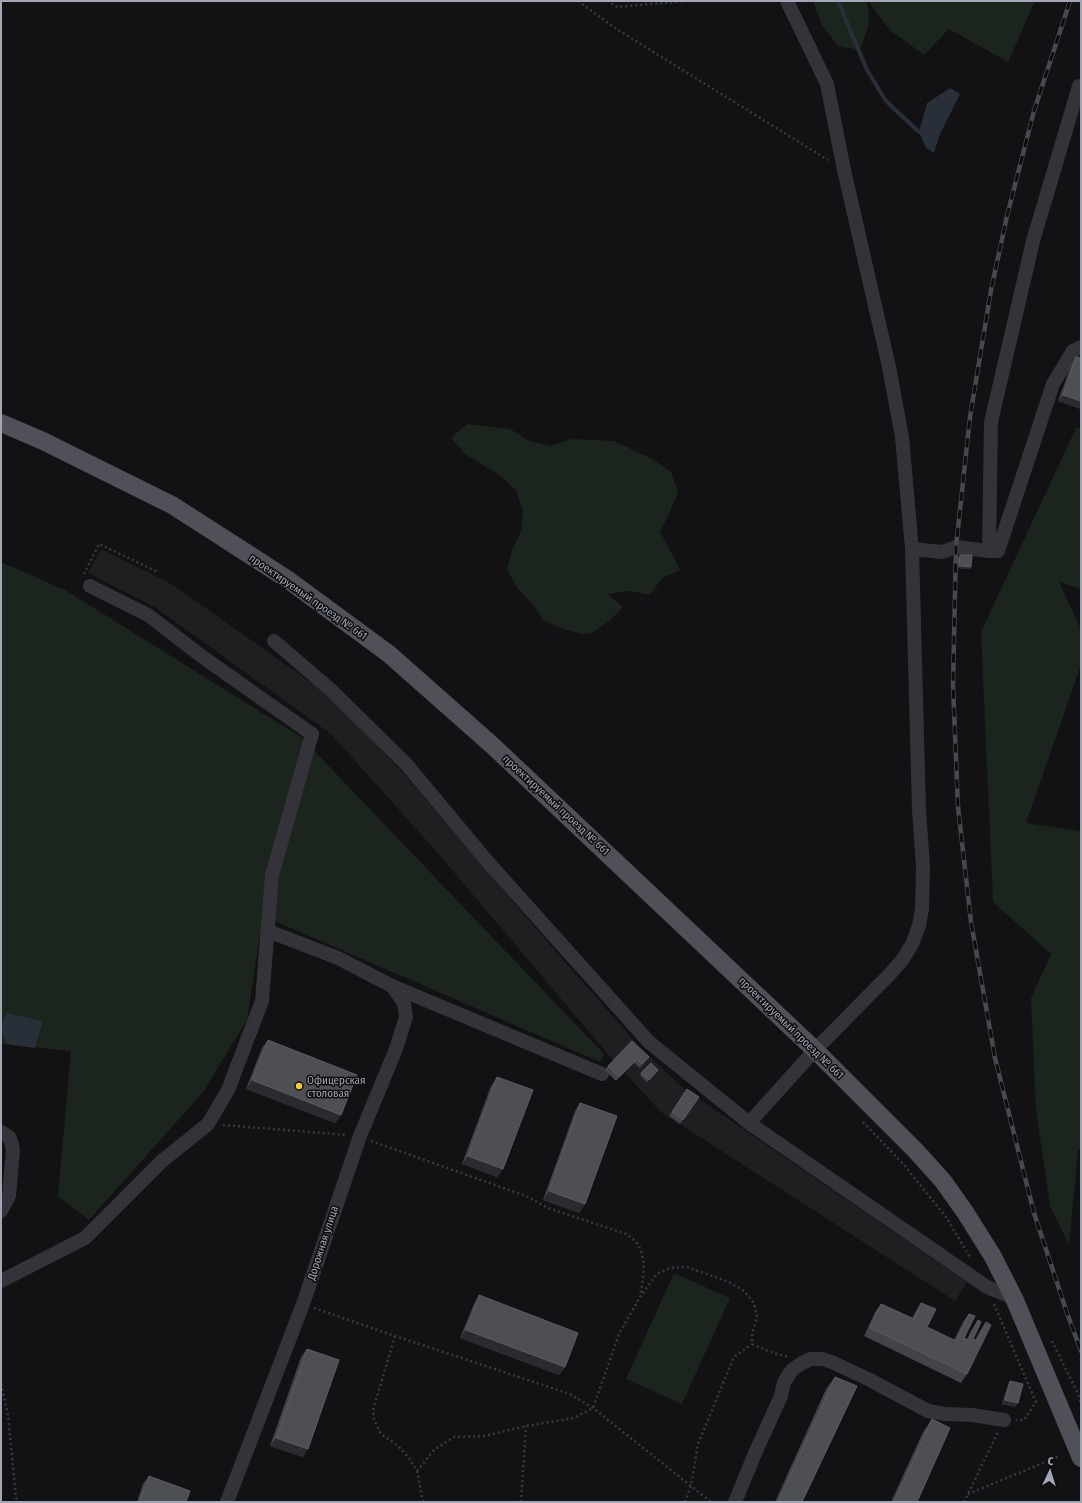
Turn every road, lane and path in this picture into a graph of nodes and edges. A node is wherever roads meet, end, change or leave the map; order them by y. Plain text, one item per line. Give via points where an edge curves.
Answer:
1 (578, 1) edge
2 (607, 1) edge
3 (686, 1) edge
4 (787, 1) edge
5 (1081, 86) edge
6 (844, 170) junction
7 (1081, 347) edge
8 (1, 423) edge
9 (912, 549) junction
10 (990, 551) junction
11 (158, 572) dead end
12 (90, 586) joint
13 (274, 641) dead end
14 (268, 931) junction
15 (392, 986) junction
16 (815, 1050) junction
17 (602, 1074) dead end
18 (861, 1120) dead end
19 (749, 1123) junction
20 (208, 1124) junction
21 (1, 1132) edge
22 (360, 1136) junction
23 (1, 1212) edge
24 (972, 1261) dead end
25 (1, 1281) edge
26 (987, 1287) junction
27 (640, 1298) junction
28 (1014, 1298) junction
29 (303, 1304) junction
30 (395, 1336) junction
31 (1052, 1341) dead end
32 (752, 1344) junction
33 (802, 1363) junction
34 (1, 1384) edge
35 (1081, 1402) edge
36 (593, 1408) junction
37 (1004, 1420) junction
38 (526, 1426) junction
39 (1060, 1456) dead end
40 (1081, 1458) edge
41 (417, 1471) junction
42 (691, 1486) junction
43 (968, 1494) junction
44 (18, 1502) edge
45 (228, 1502) edge
46 (423, 1502) edge
47 (521, 1502) edge
48 (685, 1502) edge
49 (711, 1502) edge
50 (735, 1502) edge
51 (964, 1502) edge

1 - 6 path via 618,30
2 - 3 path via 617,7
4 - 6 street via 827,84
5 - 10 street via 1032,241 991,422
6 - 9 street via 902,437
7 - 10 street via 1073,352 1053,384 998,551
8 - 16 main road, проектируемый проезд № 661 via 172,505 287,579 389,654 493,746
9 - 10 street via 942,552 956,547
9 - 16 street via 919,810 923,866 919,926 903,959
11 - 12 path via 99,544 82,579
12 - 14 street via 148,615 312,734 272,875
13 - 19 street via 331,690 407,766 487,861 649,1042
14 - 15 street via 338,958
14 - 20 street via 262,1001 228,1090
15 - 17 street
15 - 22 street, Дорожная улица via 404,1003 406,1017 396,1049
16 - 19 street
16 - 28 main road, проектируемый проезд № 661 via 943,1181 992,1255
18 - 24 path via 904,1165 946,1217
19 - 26 street
20 - 22 path
20 - 25 street via 162,1162 85,1238
21 - 23 street via 11,1141 13,1150 9,1196
22 - 27 path via 526,1196 548,1208 626,1234 636,1242 643,1256
22 - 29 street, Дорожная улица
26 - 28 street
26 - 37 path via 1036,1402 1024,1420
27 - 32 path via 657,1274 670,1268 687,1267 729,1282 744,1291 754,1303 758,1317 752,1334
27 - 36 path via 619,1334
28 - 40 main road, проектируемый проезд № 661
29 - 30 path
29 - 45 street, Дорожная улица
30 - 36 path via 570,1394
30 - 41 path via 373,1410 374,1420 381,1434 397,1445
31 - 35 path
32 - 33 path
32 - 42 path via 734,1357 698,1444
33 - 37 street via 811,1359 823,1359 834,1363 928,1411
33 - 50 street via 792,1370 784,1382 781,1396
34 - 44 path via 8,1416
36 - 38 path via 574,1418
36 - 42 path
37 - 43 path
38 - 41 path via 485,1436 454,1437 434,1450
38 - 47 path
39 - 43 path
41 - 46 path
42 - 48 path
42 - 49 path
43 - 51 path

